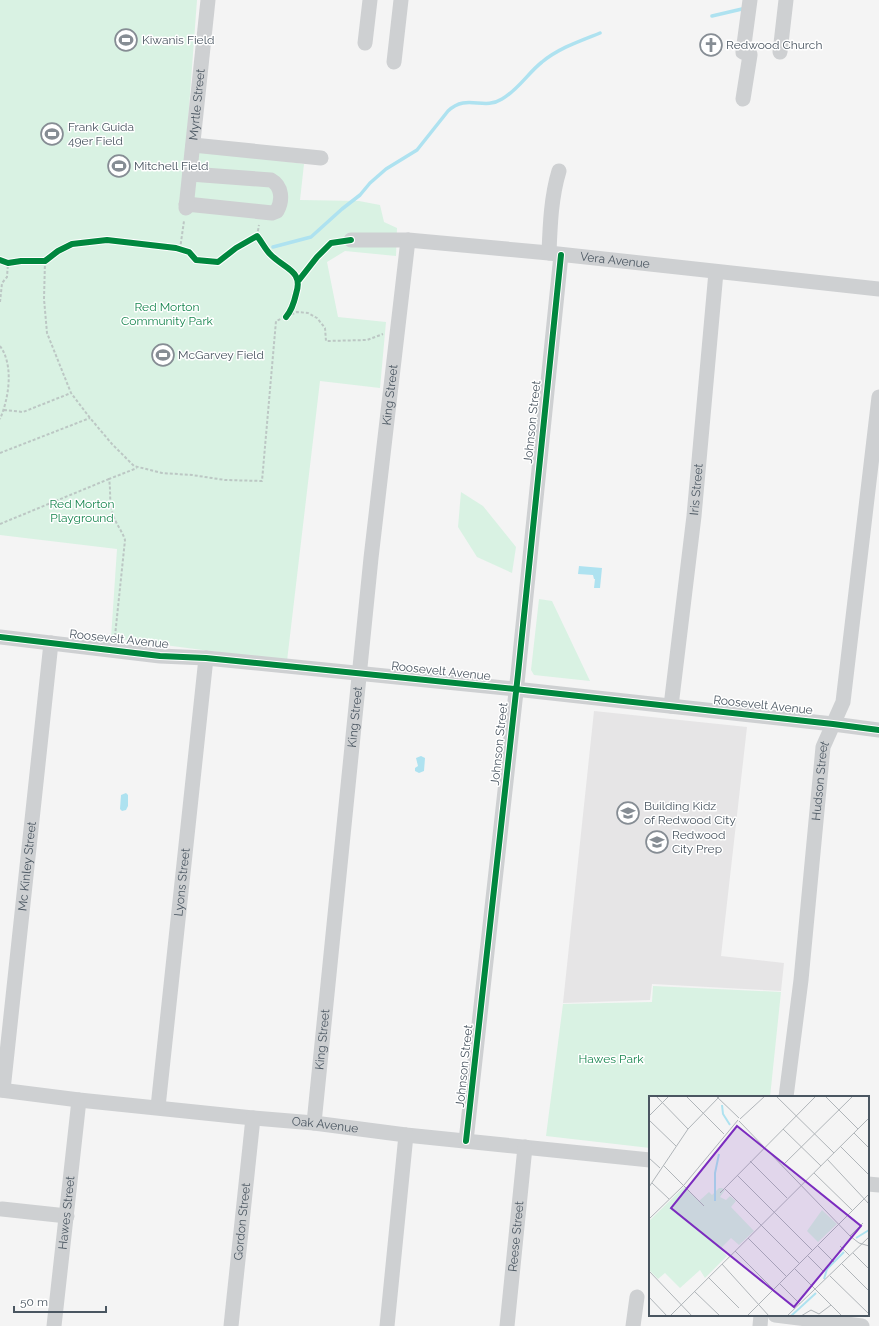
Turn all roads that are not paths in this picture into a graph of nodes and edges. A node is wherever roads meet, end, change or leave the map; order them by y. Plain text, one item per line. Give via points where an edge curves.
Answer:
1 (208, 0) edge
2 (370, 0) edge
3 (401, 0) edge
4 (750, 0) edge
5 (786, 0) edge
6 (365, 43) dead end
7 (780, 52) dead end
8 (394, 62) dead end
9 (743, 99) dead end
10 (193, 145) junction
11 (321, 158) dead end
12 (559, 171) dead end
13 (190, 174) junction
14 (351, 240) dead end
15 (408, 240) junction
16 (555, 254) junction
17 (716, 272) junction
18 (879, 289) edge
19 (879, 397) edge
20 (873, 507) edge
21 (0, 637) edge
22 (50, 643) junction
23 (206, 658) junction
24 (359, 674) junction
25 (515, 689) junction
26 (671, 706) junction
27 (834, 724) junction
28 (879, 730) edge
29 (2, 1090) edge
30 (786, 1096) edge
31 (80, 1100) junction
32 (158, 1107) junction
33 (253, 1118) junction
34 (314, 1123) junction
35 (406, 1135) junction
36 (466, 1141) junction
37 (525, 1147) junction
38 (649, 1160) edge
39 (869, 1184) edge
40 (879, 1185) edge
41 (2, 1209) dead end
42 (67, 1216) junction
43 (637, 1297) dead end
44 (761, 1316) edge
45 (783, 1316) edge
46 (54, 1326) edge
47 (231, 1326) edge
48 (387, 1326) edge
49 (507, 1326) edge
50 (633, 1326) edge
51 (760, 1326) edge
52 (862, 1326) edge

1 - 10 street, Myrtle Street
2 - 6 street
3 - 8 street
4 - 9 street via 743,52 750,55
5 - 7 street
10 - 11 street
10 - 13 street, Myrtle Street
12 - 16 street, Johnson Street via 550,236
13 - 13 street, Myrtle Street via 186,206 272,213 277,211 281,202 278,187 271,180
14 - 15 street, Vera Avenue
15 - 16 street, Vera Avenue
15 - 24 street, King Street
16 - 17 street, Vera Avenue
16 - 25 street, Johnson Street
17 - 18 street, Vera Avenue
17 - 26 street, Iris Street via 694,516
19 - 20 street, Hudson Street
20 - 27 street, Hudson Street via 843,702
21 - 22 street, Roosevelt Avenue
22 - 23 street, Roosevelt Avenue via 160,656
22 - 29 street, Mc Kinley Street
23 - 24 street, Roosevelt Avenue
23 - 32 street, Lyons Street
24 - 25 street, Roosevelt Avenue
24 - 34 street, King Street
25 - 26 street, Roosevelt Avenue
25 - 36 street, Johnson Street
26 - 27 street, Roosevelt Avenue
27 - 28 street, Roosevelt Avenue
27 - 30 street, Hudson Street via 823,747 801,980
29 - 31 street, Oak Avenue
31 - 32 street, Oak Avenue
31 - 42 street, Hawes Street
32 - 33 street, Oak Avenue
33 - 34 street, Oak Avenue
33 - 47 street, Gordon Street
34 - 35 street, Oak Avenue
35 - 36 street, Oak Avenue
35 - 48 street
36 - 37 street, Oak Avenue
37 - 38 street, Oak Avenue
37 - 49 street, Reese Street
39 - 40 street
41 - 42 street
42 - 46 street, Hawes Street
43 - 50 street
44 - 51 street
45 - 52 street

